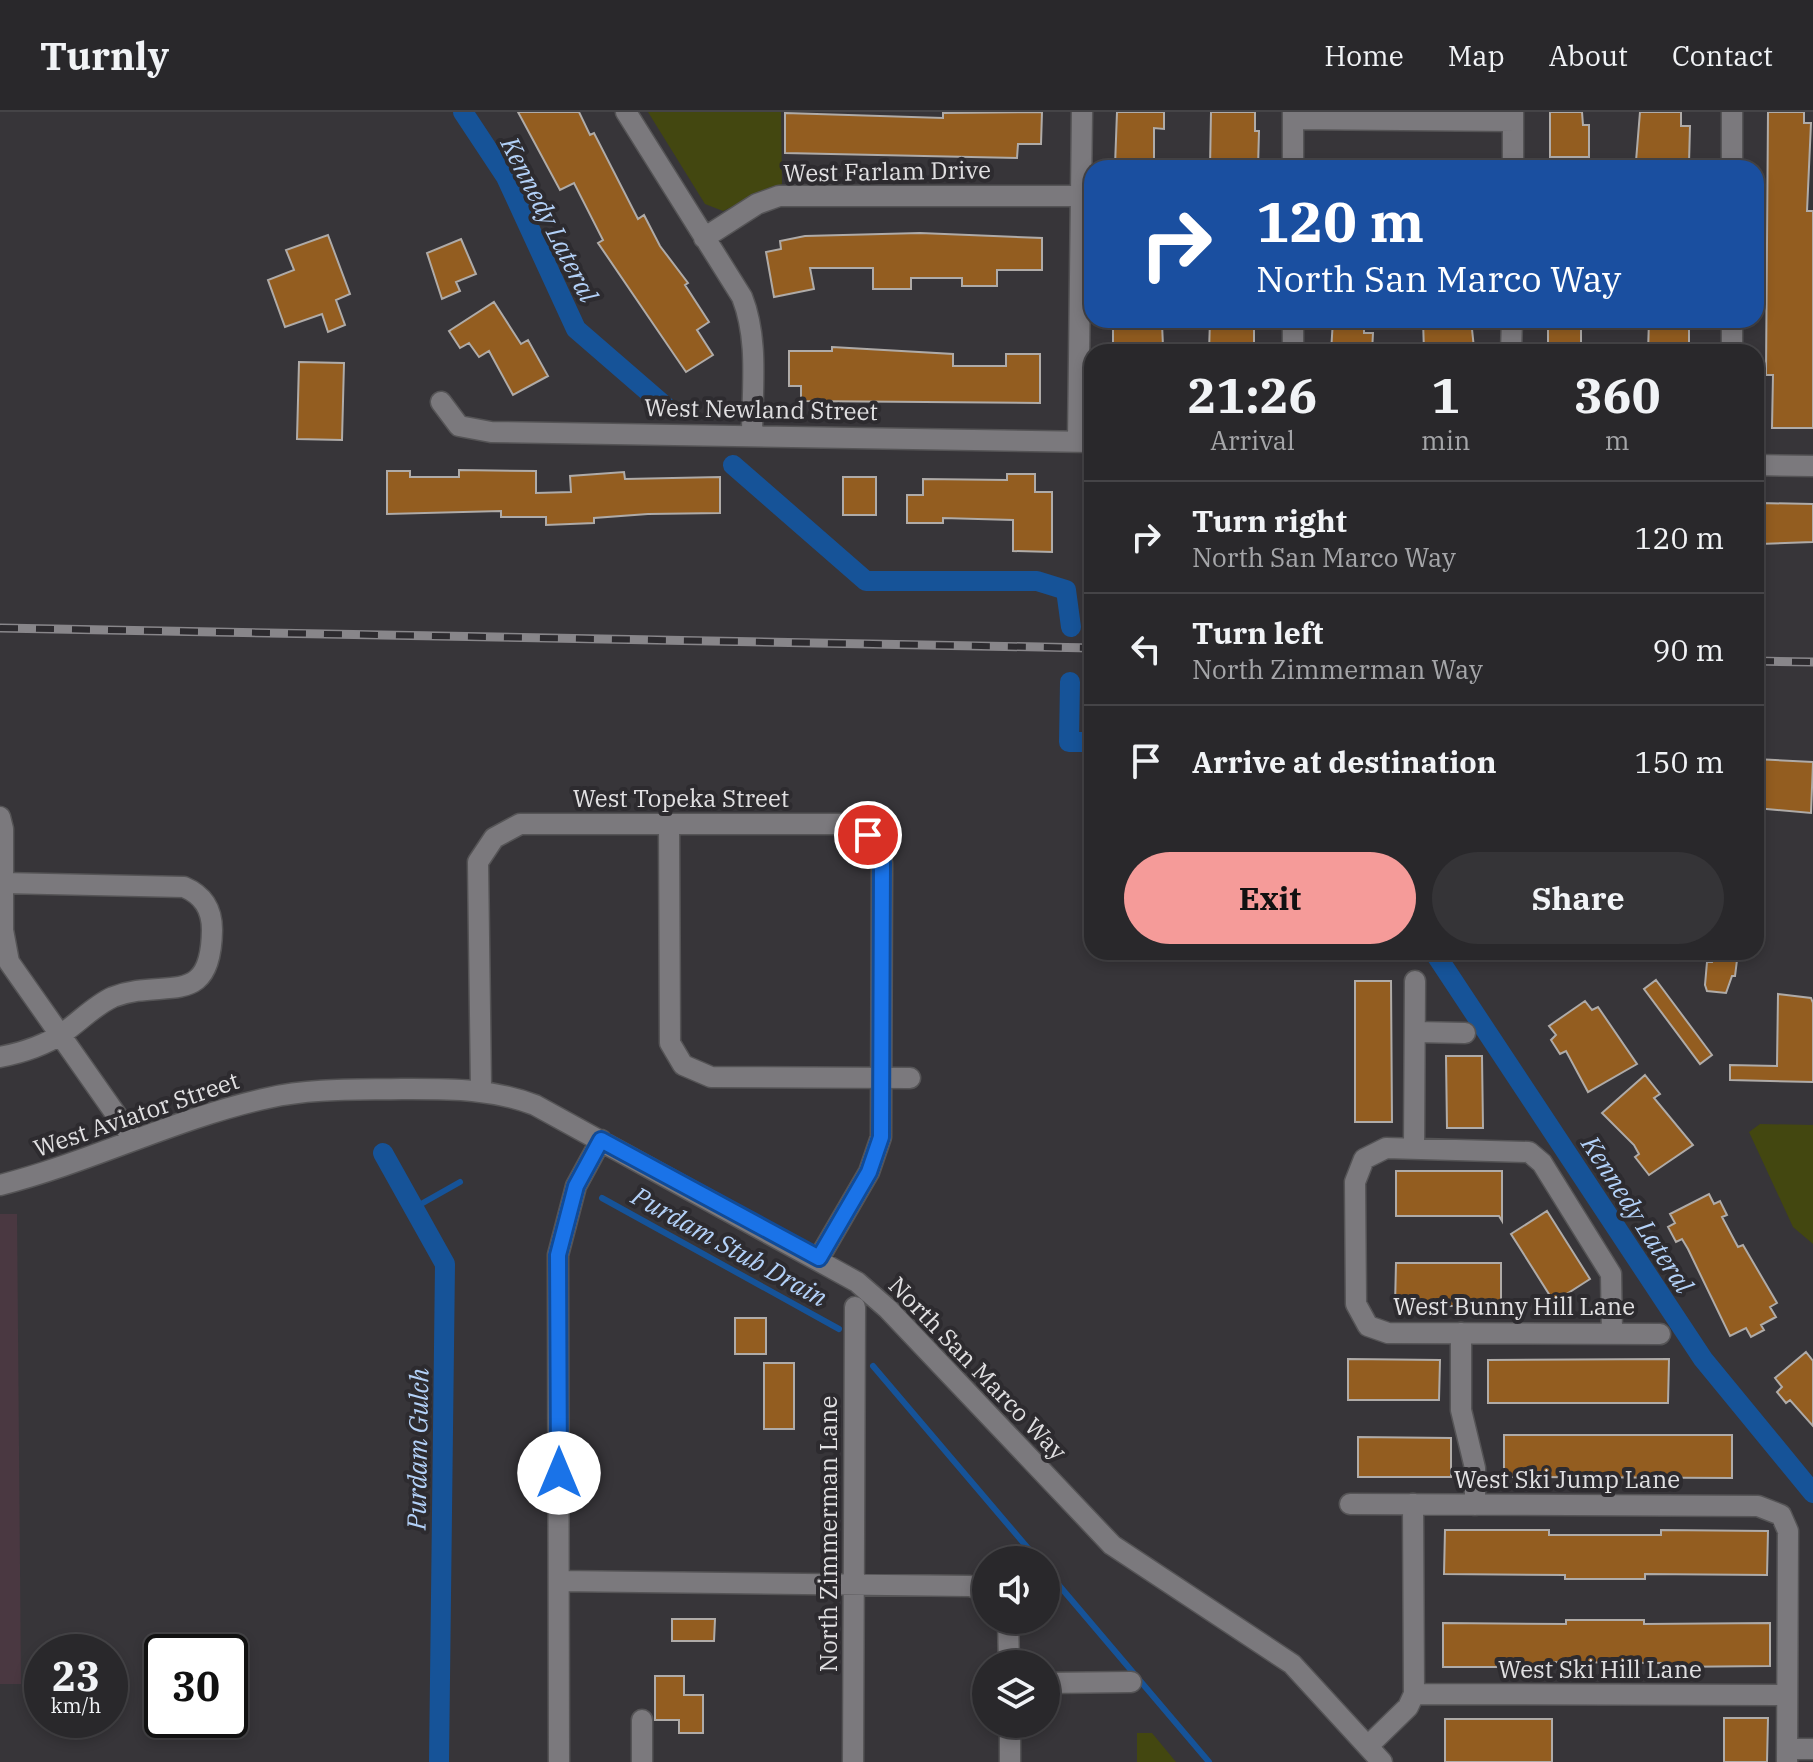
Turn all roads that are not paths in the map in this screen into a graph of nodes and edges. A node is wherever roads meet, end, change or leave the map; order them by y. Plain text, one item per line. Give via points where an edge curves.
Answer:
1 (626, 112) edge
2 (1082, 112) edge
3 (1732, 112) edge
4 (1293, 116) edge
5 (1513, 117) edge
6 (1293, 160) edge
7 (1513, 160) edge
8 (1732, 160) edge
9 (1081, 196) junction
10 (704, 238) junction
11 (1084, 380) edge
12 (441, 402) dead end
13 (752, 435) junction
14 (1084, 442) edge
15 (1764, 465) edge
16 (1813, 466) edge
17 (0, 817) edge
18 (669, 824) junction
19 (3, 883) junction
20 (1415, 981) dead end
21 (1415, 1032) junction
22 (1465, 1033) dead end
23 (59, 1036) junction
24 (0, 1057) edge
25 (881, 1078) junction
26 (910, 1078) dead end
27 (481, 1089) junction
28 (134, 1140) junction
29 (601, 1140) junction
30 (1414, 1148) junction
31 (0, 1185) edge
32 (819, 1258) junction
33 (855, 1307) dead end
34 (1461, 1333) junction
35 (1612, 1334) junction
36 (1660, 1334) dead end
37 (1350, 1504) dead end
38 (1413, 1504) junction
39 (1475, 1505) junction
40 (559, 1581) junction
41 (854, 1585) junction
42 (972, 1587) edge
43 (1131, 1682) dead end
44 (1060, 1683) edge
45 (1414, 1694) junction
46 (1787, 1695) junction
47 (642, 1720) dead end
48 (1010, 1738) edge
49 (1368, 1746) junction
50 (1813, 1749) edge
51 (1787, 1755) edge
52 (559, 1762) edge
53 (642, 1762) edge
54 (853, 1762) edge
55 (1010, 1762) edge
56 (1382, 1762) edge

1 - 10 street
2 - 9 street
3 - 8 street
4 - 5 street
4 - 6 street
5 - 7 street
9 - 10 street, West Farlam Drive via 779,196
9 - 11 street
10 - 13 street via 749,316
12 - 13 street, West Newland Street via 459,426 491,432
13 - 14 street, West Newland Street
15 - 16 street
17 - 19 street
18 - 25 street via 670,1043 683,1065 711,1077
18 - 25 street, West Topeka Street via 840,824 868,835 882,863
18 - 27 street, West Topeka Street via 520,824 494,838 478,862
19 - 23 street via 9,962
19 - 23 street via 175,886 203,899 212,922 211,959 188,986 113,997
20 - 21 street
21 - 22 street
21 - 30 street
23 - 24 street
23 - 28 street
25 - 26 street
25 - 32 street via 881,1137
27 - 28 street, West Aviator Street via 325,1090 270,1097
27 - 29 street, North San Marco Way via 535,1105
28 - 31 street, West Aviator Street
29 - 32 street, North San Marco Way
29 - 40 street via 576,1186 558,1255
30 - 34 street, West Bunny Hill Lane via 1386,1148 1364,1159 1355,1182 1356,1304 1368,1326 1388,1333
30 - 35 street via 1529,1152 1542,1163 1606,1262 1612,1285
32 - 49 street, North San Marco Way via 888,1309 1112,1545 1292,1664
33 - 41 street, North Zimmerman Lane
34 - 35 street, West Bunny Hill Lane
34 - 39 street via 1461,1410 1475,1468
35 - 36 street, West Bunny Hill Lane
37 - 38 street, West Ski Jump Lane
38 - 39 street, West Ski Jump Lane
38 - 45 street
39 - 46 street, West Ski Jump Lane via 1758,1506 1781,1515 1788,1531
40 - 41 street
40 - 52 street
41 - 42 street
41 - 54 street, North Zimmerman Lane
43 - 44 street
45 - 46 street, West Ski Hill Lane
45 - 49 street via 1408,1707
46 - 51 street
47 - 53 street
48 - 55 street
49 - 56 street, North San Marco Way
50 - 51 street

